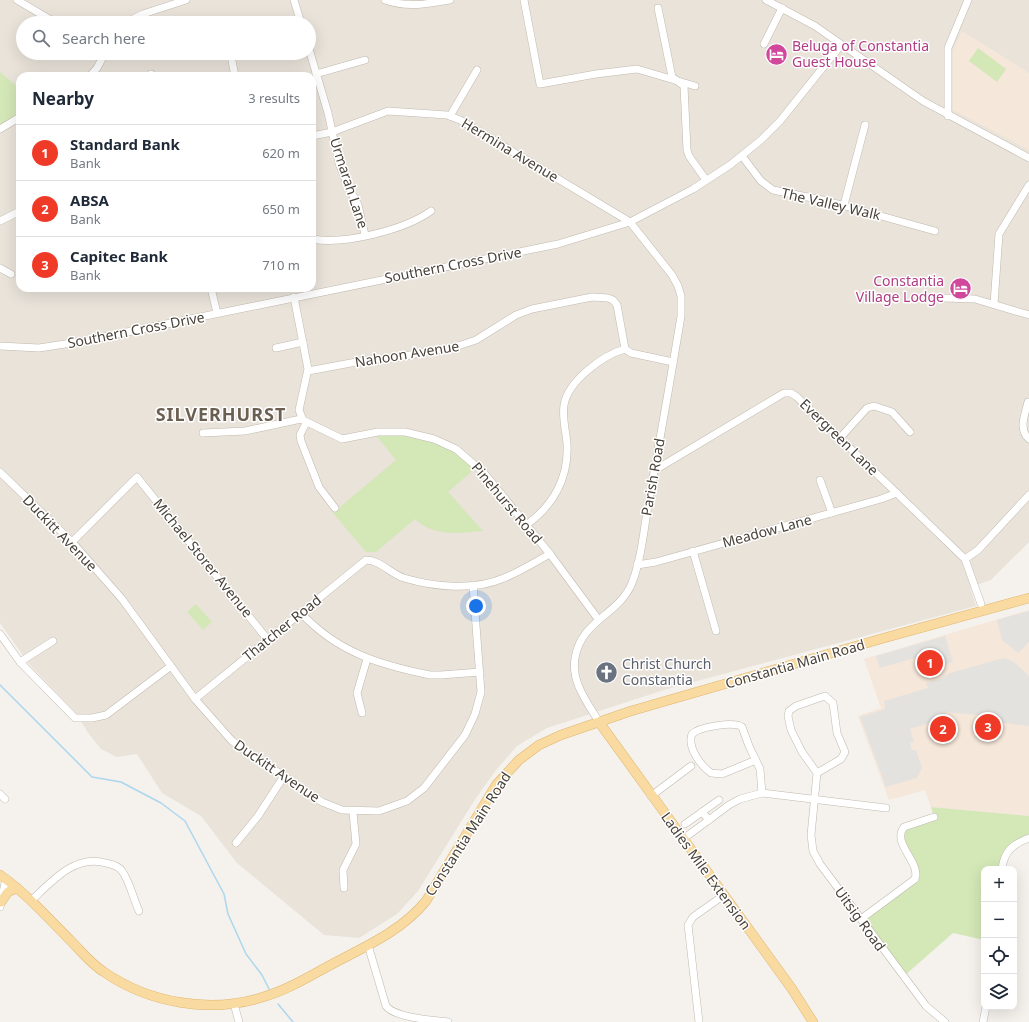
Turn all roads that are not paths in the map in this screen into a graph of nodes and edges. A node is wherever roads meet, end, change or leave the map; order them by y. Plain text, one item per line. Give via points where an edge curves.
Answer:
1 (16, 0) edge
2 (186, 0) edge
3 (294, 0) edge
4 (386, 0) edge
5 (450, 0) edge
6 (524, 0) edge
7 (766, 0) edge
8 (968, 0) edge
9 (658, 8) dead end
10 (782, 8) junction
11 (44, 16) edge
12 (140, 16) edge
13 (300, 16) edge
14 (764, 44) dead end
15 (841, 45) junction
16 (101, 60) edge
17 (232, 60) edge
18 (312, 60) edge
19 (365, 60) dead end
20 (477, 70) dead end
21 (94, 72) edge
22 (234, 72) edge
23 (315, 72) edge
24 (316, 74) joint
25 (678, 81) junction
26 (695, 86) dead end
27 (450, 116) junction
28 (948, 116) junction
29 (16, 119) edge
30 (864, 125) dead end
31 (0, 129) edge
32 (332, 132) junction
33 (316, 135) edge
34 (742, 156) junction
35 (1029, 158) edge
36 (706, 180) junction
37 (1029, 185) edge
38 (844, 205) junction
39 (431, 211) dead end
40 (16, 213) edge
41 (0, 221) edge
42 (630, 222) junction
43 (935, 231) dead end
44 (366, 235) junction
45 (316, 239) edge
46 (0, 268) edge
47 (12, 274) dead end
48 (212, 292) edge
49 (294, 297) junction
50 (944, 298) dead end
51 (994, 304) junction
52 (217, 313) junction
53 (1029, 315) edge
54 (303, 342) junction
55 (0, 346) edge
56 (276, 348) dead end
57 (625, 349) junction
58 (673, 362) junction
59 (308, 371) junction
60 (1028, 402) edge
61 (304, 421) junction
62 (910, 432) dead end
63 (203, 433) dead end
64 (840, 438) junction
65 (1029, 439) edge
66 (657, 457) junction
67 (669, 462) junction
68 (655, 470) junction
69 (0, 472) edge
70 (820, 480) dead end
71 (897, 493) junction
72 (1029, 495) edge
73 (335, 508) dead end
74 (832, 513) junction
75 (526, 525) junction
76 (72, 542) junction
77 (693, 551) junction
78 (550, 554) junction
79 (965, 559) junction
80 (637, 565) junction
81 (473, 585) junction
82 (1029, 598) edge
83 (980, 604) dead end
84 (301, 613) junction
85 (598, 619) junction
86 (716, 631) dead end
87 (0, 634) edge
88 (268, 640) junction
89 (53, 641) dead end
90 (367, 659) junction
91 (20, 662) junction
92 (171, 666) junction
93 (480, 672) junction
94 (195, 698) junction
95 (362, 713) dead end
96 (599, 722) junction
97 (756, 760) junction
98 (691, 766) dead end
99 (817, 773) junction
100 (284, 776) junction
101 (762, 793) junction
102 (651, 796) junction
103 (719, 800) dead end
104 (814, 800) junction
105 (886, 808) dead end
106 (353, 812) junction
107 (702, 812) junction
108 (934, 817) dead end
109 (709, 820) junction
110 (685, 824) dead end
111 (1029, 838) edge
112 (683, 839) junction
113 (236, 843) dead end
114 (1003, 866) edge
115 (3, 877) edge
116 (17, 888) junction
117 (344, 888) dead end
118 (724, 895) junction
119 (31, 901) junction
120 (0, 904) edge
121 (139, 911) dead end
122 (861, 919) junction
123 (368, 945) junction
124 (234, 1004) junction
125 (985, 1010) edge
126 (239, 1022) edge
127 (448, 1022) edge
128 (699, 1022) edge
129 (813, 1022) edge
130 (946, 1022) edge
131 (983, 1022) edge

1 - 11 street
2 - 12 street
3 - 13 street
4 - 5 street via 404,5
6 - 25 street via 540,84 637,69
7 - 10 street
8 - 28 street via 948,48
9 - 25 street via 672,77
10 - 14 street
10 - 15 street via 816,26
15 - 28 street
15 - 34 street, Southern Cross Drive via 780,121
16 - 21 street
17 - 22 street
18 - 23 street, Urmarah Lane
19 - 24 street
20 - 27 street
24 - 32 street, Urmarah Lane
25 - 26 street
25 - 36 street via 684,86 687,150
27 - 32 street, Hermina Avenue via 388,111
27 - 42 street, Hermina Avenue
28 - 35 street
29 - 31 street
30 - 38 street
32 - 33 street, Hermina Avenue
32 - 44 street, Urmarah Lane via 343,174 358,205
34 - 36 street, Southern Cross Drive
34 - 38 street, The Valley Walk via 761,181 773,190
36 - 42 street, Southern Cross Drive
37 - 51 street via 999,234
38 - 43 street, The Valley Walk
39 - 44 street via 399,228
40 - 41 street
42 - 49 street, Southern Cross Drive via 558,244
42 - 58 street, Parish Road via 672,275 681,296 681,316
44 - 45 street via 332,240
46 - 47 street
48 - 52 street
49 - 52 street, Southern Cross Drive
49 - 54 street
50 - 51 street via 967,298
51 - 53 street
52 - 55 street, Southern Cross Drive via 53,346
54 - 56 street
54 - 59 street
57 - 58 street via 631,353
57 - 59 street, Nahoon Avenue via 617,305 608,298 592,297 525,311 476,340 458,346
57 - 75 street via 600,360 568,393 564,412 567,444 564,473 551,501
58 - 66 street, Parish Road
59 - 61 street via 299,410
60 - 65 street via 1022,428
61 - 63 street via 245,431
61 - 73 street via 301,441 319,487
61 - 75 street, Pinehurst Road via 342,439 386,432 414,434 434,439 456,449 477,465
62 - 64 street via 892,412 874,406 867,408
64 - 67 street, Evergreen Lane via 798,396 784,393
64 - 71 street, Evergreen Lane
66 - 67 street
66 - 68 street, Parish Road
67 - 68 street, Evergreen Lane
68 - 80 street, Parish Road
69 - 76 street, Duckitt Avenue
70 - 74 street
71 - 74 street, Meadow Lane
71 - 79 street, Evergreen Lane
72 - 79 street via 978,550
74 - 77 street, Meadow Lane
75 - 78 street, Pinehurst Road
76 - 88 street, Michael Storer Avenue via 137,477
76 - 92 street, Duckitt Avenue via 122,599
77 - 80 street, Meadow Lane
77 - 86 street
78 - 81 street via 503,578
78 - 85 street, Pinehurst Road
79 - 83 street, Evergreen Lane
80 - 85 street, Parish Road via 632,583 624,597
81 - 84 street, Thatcher Road via 417,582 368,560
81 - 93 street, Duckitt Avenue
82 - 96 main road, Constantia Main Road via 631,710
84 - 88 street, Thatcher Road
84 - 90 street via 319,631
85 - 96 street, Parish Road via 580,641 574,666 579,690
87 - 91 street
88 - 94 street, Thatcher Road
89 - 91 street
90 - 93 street via 430,675
90 - 95 street via 357,693
91 - 92 street via 70,715 78,718 106,715
92 - 94 street, Duckitt Avenue
93 - 106 street, Duckitt Avenue via 479,704 470,726 424,788 407,801 379,812
94 - 100 street, Duckitt Avenue via 232,741
96 - 102 main road, Ladies Mile Extension
96 - 123 main road, Constantia Main Road via 539,745 510,768 496,785 426,901 405,922
97 - 97 street via 744,730 739,725 730,724 698,730 692,734 690,744 711,773 722,774
97 - 101 street via 761,773
98 - 102 street
99 - 99 street via 799,746 791,730 788,716 789,711 796,706 825,696 833,703 837,733 845,752 841,759
99 - 104 street, Uitsig Road
100 - 106 street, Duckitt Avenue via 322,802 337,809
100 - 113 street via 258,816
101 - 104 street
101 - 109 street via 740,799
102 - 112 main road, Ladies Mile Extension
103 - 107 street
104 - 105 street
104 - 122 street, Uitsig Road via 810,835 816,857
106 - 117 street via 356,844 342,870
107 - 109 street
107 - 110 street
108 - 122 street via 904,827 900,832 901,840 916,871 915,879
109 - 112 street
111 - 114 street via 1011,846
112 - 118 main road, Ladies Mile Extension
115 - 116 main road, Constantia Main Road
115 - 120 street
116 - 119 main road, Constantia Main Road
116 - 120 main road via 9,891
118 - 128 street via 693,917 688,924
118 - 129 main road, Ladies Mile Extension
119 - 121 street via 70,868 93,860 120,869
119 - 124 main road, Constantia Main Road via 102,971 122,984 184,1003
122 - 130 street, Uitsig Road via 926,1006
123 - 124 main road, Constantia Main Road via 285,988 264,997
123 - 127 street via 388,1010
124 - 126 street
125 - 131 street

